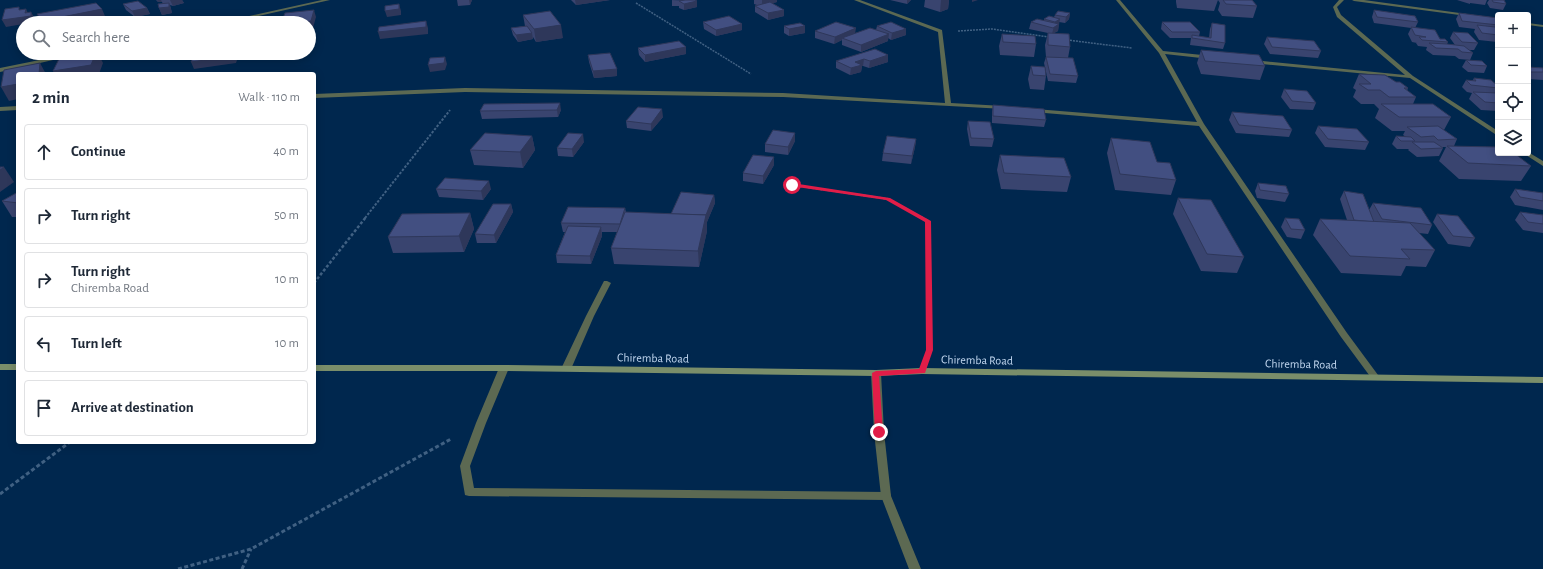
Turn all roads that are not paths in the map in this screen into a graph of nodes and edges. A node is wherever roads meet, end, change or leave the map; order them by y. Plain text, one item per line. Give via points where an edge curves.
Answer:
1 (328, 0) edge
2 (856, 0) edge
3 (1118, 0) edge
4 (1342, 0) edge
5 (1354, 0) edge
6 (253, 16) edge
7 (1475, 16) edge
8 (1531, 24) edge
9 (1543, 26) edge
10 (1161, 52) junction
11 (1217, 58) edge
12 (47, 60) edge
13 (1248, 61) edge
14 (0, 70) edge
15 (1411, 77) junction
16 (316, 96) edge
17 (948, 104) junction
18 (16, 108) edge
19 (0, 109) edge
20 (1011, 109) edge
21 (1027, 110) edge
22 (1201, 124) junction
23 (1495, 132) edge
24 (1531, 156) edge
25 (1543, 164) edge
26 (607, 283) dead end
27 (0, 367) edge
28 (16, 367) edge
29 (316, 368) edge
30 (504, 368) junction
31 (566, 369) junction
32 (876, 373) junction
33 (1375, 376) junction
34 (1543, 380) edge
35 (886, 496) junction
36 (915, 569) edge

1 - 6 street
2 - 17 street via 940,31
3 - 10 street
4 - 15 street via 1335,7 1339,16
5 - 7 street
8 - 9 street
10 - 11 street
10 - 22 street
12 - 14 street
13 - 15 street
15 - 23 street
16 - 17 street via 465,90 783,95
17 - 20 street
18 - 19 street
21 - 22 street
22 - 33 street via 1344,335
24 - 25 street
26 - 31 street
27 - 28 main road
29 - 30 main road, Chiremba Road
30 - 31 main road, Chiremba Road
30 - 35 street via 465,466 469,492
31 - 32 main road, Chiremba Road
32 - 33 main road, Chiremba Road via 922,371
32 - 35 street
33 - 34 main road, Chiremba Road
35 - 36 street

